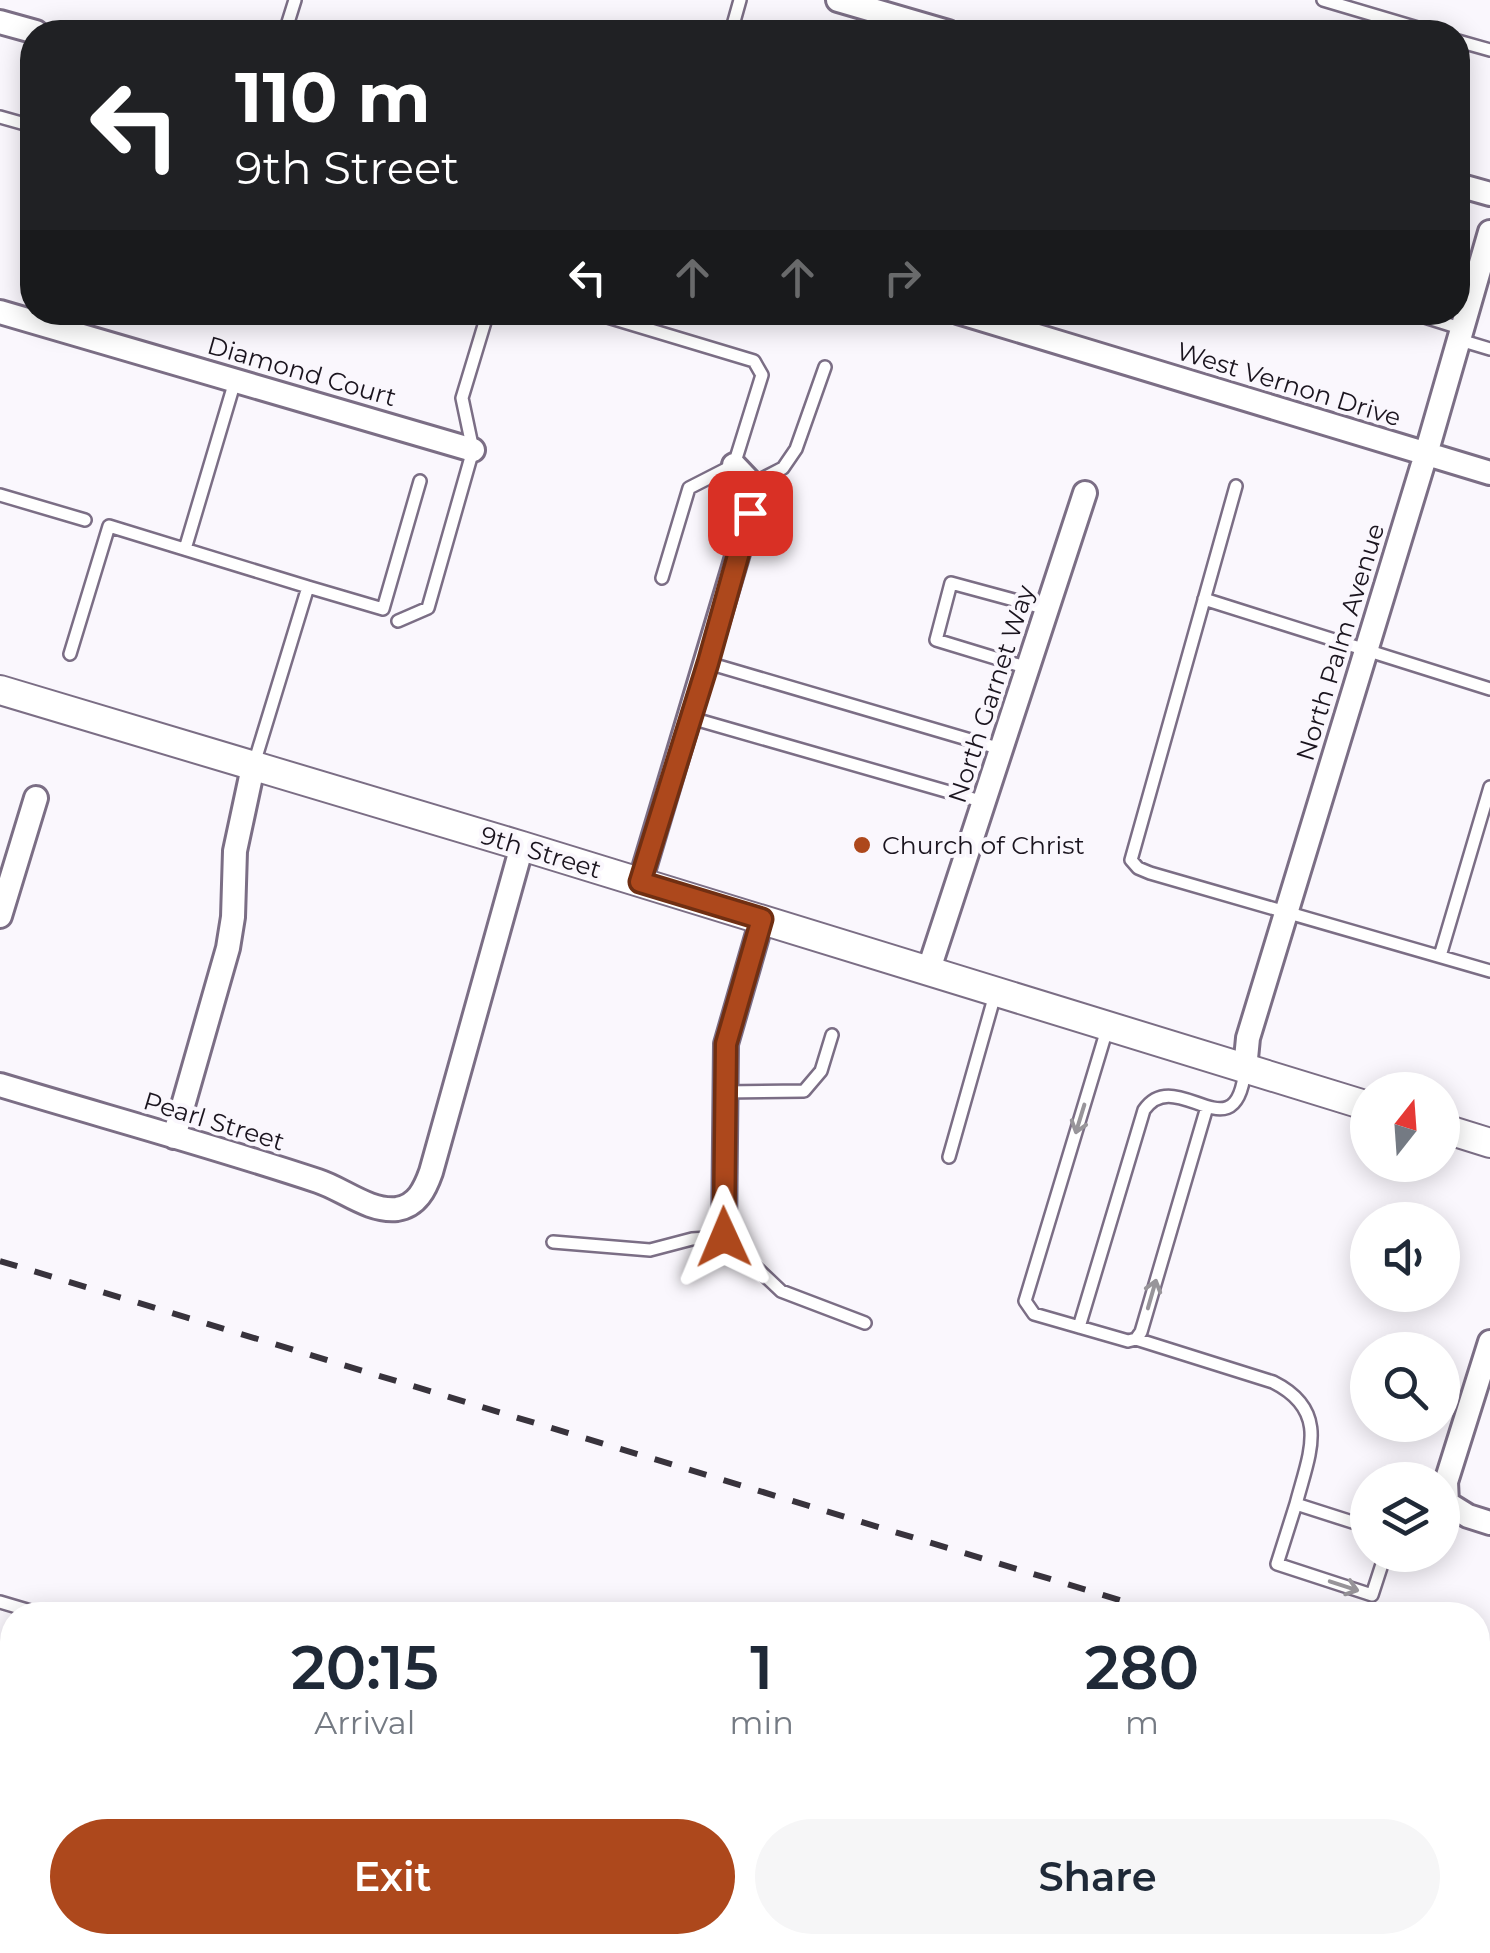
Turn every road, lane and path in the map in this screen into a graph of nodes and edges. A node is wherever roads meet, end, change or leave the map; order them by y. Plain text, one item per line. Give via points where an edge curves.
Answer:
1 (838, 0) edge
2 (1324, 0) edge
3 (907, 20) edge
4 (1391, 20) edge
5 (1490, 232) edge
6 (1470, 305) edge
7 (44, 325) edge
8 (484, 325) edge
9 (634, 325) edge
10 (1001, 325) edge
11 (1440, 325) edge
12 (1464, 325) edge
13 (1462, 334) junction
14 (1490, 349) edge
15 (825, 367) dead end
16 (235, 381) junction
17 (473, 450) junction
18 (1426, 454) junction
19 (734, 465) junction
20 (1490, 473) edge
21 (420, 481) dead end
22 (752, 484) junction
23 (1236, 486) dead end
24 (1085, 493) dead end
25 (0, 495) edge
26 (85, 520) dead end
27 (185, 549) junction
28 (662, 578) dead end
29 (308, 587) junction
30 (1204, 599) junction
31 (1047, 609) junction
32 (398, 622) dead end
33 (1366, 650) junction
34 (70, 654) dead end
35 (708, 663) junction
36 (1028, 668) junction
37 (1490, 689) edge
38 (0, 690) edge
39 (691, 718) junction
40 (1002, 749) junction
41 (253, 766) junction
42 (1490, 787) edge
43 (36, 798) dead end
44 (984, 802) junction
45 (522, 846) junction
46 (640, 882) junction
47 (1286, 914) junction
48 (0, 916) edge
49 (762, 919) junction
50 (1440, 956) junction
51 (929, 970) junction
52 (1490, 971) edge
53 (996, 990) junction
54 (1108, 1026) junction
55 (832, 1035) dead end
56 (1245, 1069) junction
57 (0, 1085) edge
58 (723, 1092) junction
59 (1350, 1101) edge
60 (1207, 1107) junction
61 (1460, 1134) edge
62 (174, 1137) junction
63 (1490, 1143) edge
64 (949, 1158) dead end
65 (724, 1237) junction
66 (553, 1242) dead end
67 (864, 1323) dead end
68 (1079, 1327) junction
69 (1136, 1338) junction
70 (1490, 1342) edge
71 (1452, 1462) edge
72 (1296, 1504) junction
73 (1460, 1511) edge
74 (1350, 1521) edge
75 (1490, 1523) edge
76 (1379, 1572) edge

1 - 3 street
2 - 4 lane
5 - 6 street, North Palm Avenue
7 - 16 street, Diamond Court
8 - 17 lane via 462,398
9 - 19 lane via 754,361 762,374
10 - 18 street, West Vernon Drive
11 - 13 lane
12 - 13 street, North Palm Avenue
13 - 14 lane
13 - 18 street, North Palm Avenue
15 - 22 lane via 796,449 782,468
16 - 17 street, Diamond Court
16 - 27 lane
17 - 32 lane via 428,608
18 - 20 street, West Vernon Drive
18 - 33 street, North Palm Avenue
19 - 22 street
19 - 28 lane via 689,488
21 - 29 lane via 383,609
22 - 35 street
23 - 30 lane
24 - 31 street, North Garnet Way
25 - 26 lane
27 - 29 lane
27 - 34 lane via 109,526
29 - 41 lane
30 - 33 lane
30 - 47 lane via 1132,860 1150,873
31 - 36 street, North Garnet Way
31 - 36 lane via 951,584 936,640
33 - 37 lane
33 - 47 street, North Palm Avenue
35 - 39 street
35 - 40 lane
36 - 40 street, North Garnet Way
38 - 41 street, 9th Street
39 - 44 lane
39 - 46 street
40 - 44 street, North Garnet Way
41 - 45 street, 9th Street
41 - 62 street via 236,851 228,948
42 - 50 lane
43 - 48 street
44 - 51 street, North Garnet Way
45 - 46 street, 9th Street
45 - 62 street, Pearl Street via 431,1172 410,1204 380,1207
46 - 49 street, 9th Street
47 - 50 lane
47 - 56 street, North Palm Avenue via 1248,1038
49 - 51 street, 9th Street
49 - 58 street via 726,1044
50 - 52 lane
51 - 53 street, 9th Street
53 - 54 street, 9th Street
53 - 64 lane
54 - 56 street, 9th Street
54 -> 68 lane via 1025,1301 1034,1314
55 - 58 lane via 821,1071 804,1091
56 - 59 street, 9th Street
56 - 60 lane via 1241,1099 1222,1110
57 - 62 street, Pearl Street
58 - 65 street
60 - 68 lane via 1166,1094 1144,1110
69 -> 60 lane
61 - 63 street
65 - 66 lane via 650,1250
65 - 67 lane via 780,1291
68 - 69 lane
69 - 72 lane via 1290,1391 1312,1432
70 - 71 street
72 - 74 lane
72 -> 76 lane via 1277,1564 1372,1595
73 - 75 street

